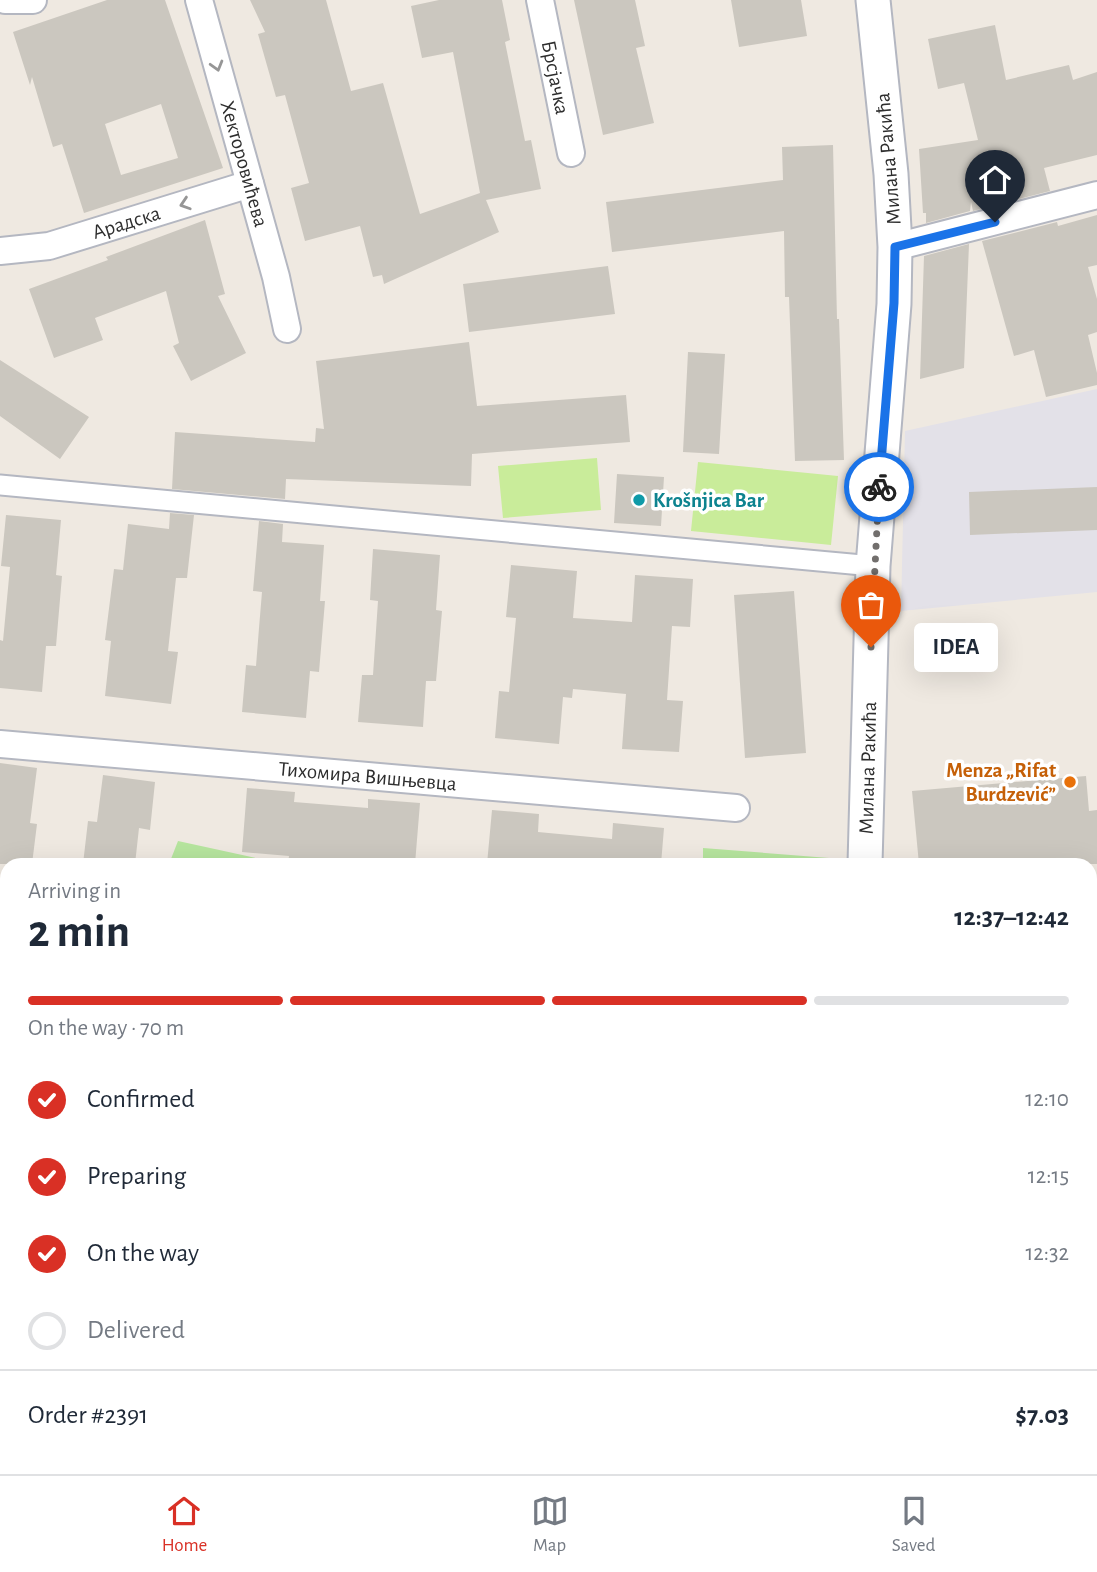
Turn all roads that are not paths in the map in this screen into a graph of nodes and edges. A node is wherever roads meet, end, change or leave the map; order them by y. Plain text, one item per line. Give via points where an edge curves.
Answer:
1 (5, 0) edge
2 (33, 0) edge
3 (199, 0) edge
4 (540, 0) edge
5 (873, 0) edge
6 (571, 153) dead end
7 (250, 184) junction
8 (1097, 195) edge
9 (895, 247) junction
10 (0, 251) edge
11 (287, 329) dead end
12 (0, 485) edge
13 (873, 566) junction
14 (0, 744) edge
15 (736, 808) dead end
16 (865, 858) edge

1 - 2 street
3 -> 7 street, Хекторовићева
4 - 6 street, Брсјачка
5 - 9 street, Милана Ракића
7 -> 10 street, Арадска via 49,246
7 - 11 street, Хекторовићева
8 - 9 street
9 - 13 street, Милана Ракића
12 - 13 street
13 - 16 street, Милана Ракића
14 - 15 street, Тихомира Вишњевца

